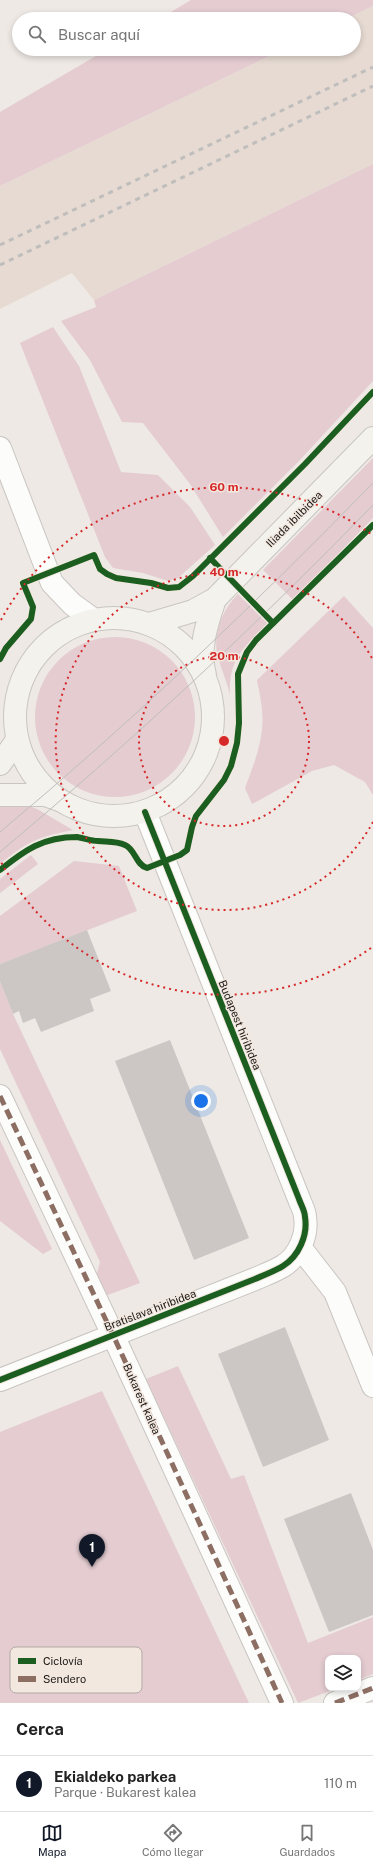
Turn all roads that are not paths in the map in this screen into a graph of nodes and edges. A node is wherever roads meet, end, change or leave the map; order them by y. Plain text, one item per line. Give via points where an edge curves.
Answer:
1 (373, 438) edge
2 (0, 448) edge
3 (215, 598) junction
4 (94, 620) junction
5 (149, 624) junction
6 (206, 678) junction
7 (17, 740) junction
8 (0, 764) edge
9 (0, 795) edge
10 (59, 800) junction
11 (145, 812) junction
12 (0, 1096) edge
13 (300, 1247) junction
14 (113, 1335) junction
15 (0, 1380) edge
16 (373, 1386) edge
17 (373, 1688) edge
18 (282, 1703) edge
19 (335, 1703) edge

1 - 3 main road, Iliada ibilbidea
2 - 4 street via 52,583 72,604
3 - 5 main road, Iliada ibilbidea via 193,611
3 - 6 main road, Iliada ibilbidea via 208,619 203,652 202,662
4 - 5 main road via 122,618
4 - 7 main road via 58,635 30,664 16,701
5 - 6 main road via 182,644
6 - 11 main road via 213,700 214,724 209,747 200,768 185,787 166,802
7 - 8 main road
7 - 10 main road via 29,768
9 - 10 main road via 44,794
10 - 11 main road via 87,813 102,816
11 - 13 street, Budapest hiribidea via 306,1216 305,1232
12 - 14 street, Bukarest kalea
13 - 14 street, Bratislava hiribidea via 291,1260 269,1273
13 - 16 street via 335,1292
14 - 15 street, Bratislava hiribidea
14 - 18 street, Bukarest kalea
17 - 19 street

